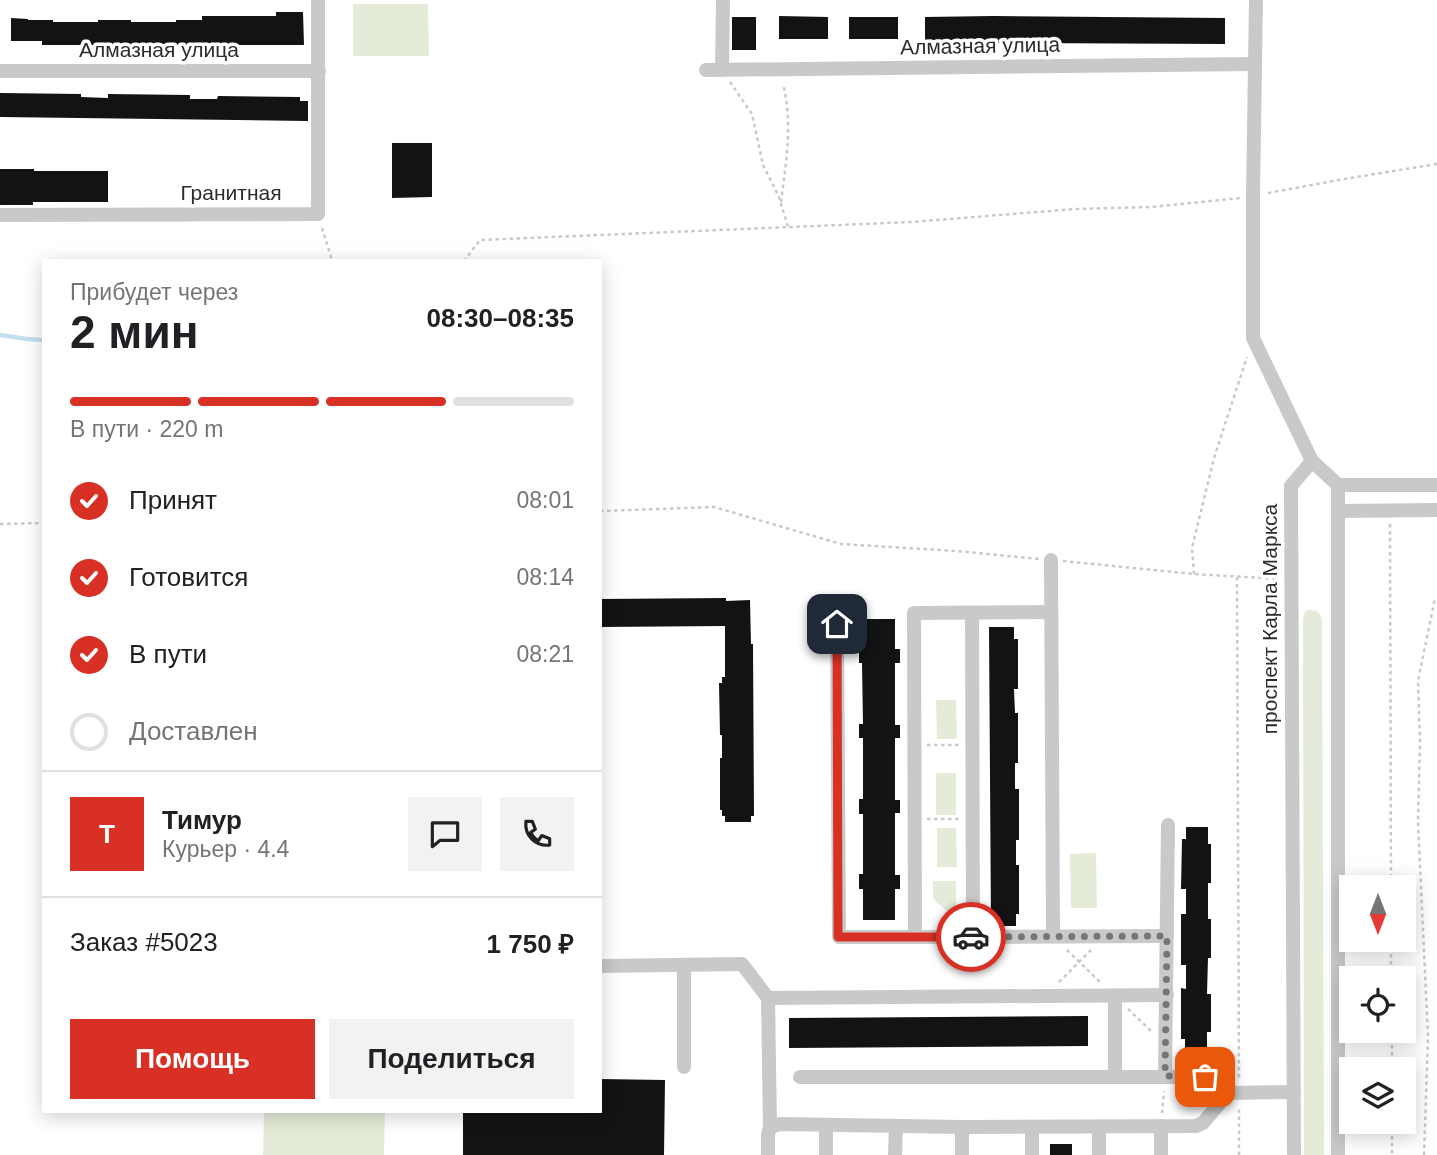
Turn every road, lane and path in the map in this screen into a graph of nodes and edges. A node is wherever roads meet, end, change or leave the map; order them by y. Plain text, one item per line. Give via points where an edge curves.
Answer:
1 (318, 0) edge
2 (723, 0) edge
3 (1256, 0) edge
4 (1255, 64) junction
5 (768, 69) junction
6 (706, 70) dead end
7 (722, 70) junction
8 (0, 71) edge
9 (319, 71) junction
10 (1437, 164) edge
11 (1253, 195) junction
12 (781, 204) junction
13 (318, 214) junction
14 (0, 215) edge
15 (789, 227) junction
16 (332, 259) edge
17 (466, 259) edge
18 (1253, 338) junction
19 (1312, 461) junction
20 (1338, 485) junction
21 (1437, 485) edge
22 (1390, 510) junction
23 (1437, 510) edge
24 (1338, 511) junction
25 (602, 512) edge
26 (42, 523) edge
27 (0, 524) edge
28 (1051, 560) junction
29 (1194, 574) junction
30 (1237, 576) junction
31 (1290, 580) junction
32 (1435, 598) dead end
33 (1051, 612) junction
34 (972, 613) junction
35 (837, 624) dead end
36 (915, 745) junction
37 (972, 745) junction
38 (973, 819) junction
39 (915, 820) junction
40 (1168, 825) dead end
41 (1391, 875) edge
42 (1053, 936) junction
43 (1105, 936) junction
44 (1167, 936) junction
45 (915, 937) junction
46 (973, 937) junction
47 (684, 965) junction
48 (602, 966) edge
49 (1167, 995) junction
50 (1045, 996) junction
51 (1115, 996) junction
52 (768, 998) junction
53 (684, 1067) dead end
54 (1115, 1076) junction
55 (1165, 1076) junction
56 (800, 1077) dead end
57 (1234, 1092) junction
58 (1294, 1092) junction
59 (826, 1125) junction
60 (895, 1126) junction
61 (1161, 1126) junction
62 (962, 1127) junction
63 (1032, 1127) junction
64 (1098, 1127) junction
65 (770, 1128) junction
66 (1392, 1134) edge
67 (768, 1155) edge
68 (826, 1155) edge
69 (895, 1155) edge
70 (962, 1155) edge
71 (1032, 1155) edge
72 (1098, 1155) edge
73 (1161, 1155) edge
74 (1238, 1155) edge
75 (1294, 1155) edge
76 (1338, 1155) edge
77 (1392, 1155) edge
78 (1424, 1155) edge

1 - 9 street
2 - 7 street
3 - 4 street
4 - 5 street, Алмазная улица
4 - 11 street
5 - 7 street, Алмазная улица
5 - 12 path via 782,80 787,101 789,133
6 - 7 street, Алмазная улица
7 - 12 path via 752,114 763,165
8 - 9 street, Алмазная улица
9 - 13 street
10 - 11 path
11 - 15 path via 1152,207
11 - 18 street
12 - 15 path
13 - 14 street, Гранитная
13 - 16 path
15 - 17 path via 480,240
18 - 19 street
18 - 29 path via 1214,458 1192,548
19 - 20 street
19 - 31 street, проспект Карла Маркса via 1291,486
20 - 21 street
20 - 24 street
22 - 23 street
22 - 24 street
22 - 41 path
24 - 76 street
25 - 28 path via 714,507 841,544
26 - 27 path
28 - 29 path
28 - 33 street
29 - 30 path
30 - 31 path
30 - 57 path
31 - 58 street, проспект Карла Маркса
32 - 78 path via 1418,681 1418,822 1428,1037
33 - 34 street
33 - 42 street
34 - 36 street via 914,613
34 - 37 street
35 - 45 street via 838,937
36 - 37 path
36 - 39 street
37 - 38 street
38 - 39 path
38 - 46 street
39 - 45 street
40 - 44 street
42 - 43 street
42 - 46 street
43 - 44 street
43 - 50 path
44 - 49 street
45 - 46 street
47 - 48 street
47 - 52 street via 742,964
47 - 53 street
49 - 51 street
49 - 55 street
50 - 51 street
50 - 52 street
51 - 54 street
52 - 65 street
54 - 55 street
54 - 56 street
55 - 57 street via 1214,1079
55 - 61 path
57 - 58 street
57 - 61 street via 1203,1123
57 - 74 path
58 - 75 street, проспект Карла Маркса
59 - 60 street
59 - 65 street
59 - 68 street
60 - 62 street
60 - 69 street
61 - 64 street
61 - 73 street
62 - 63 street
62 - 70 street
63 - 64 street
63 - 71 street
64 - 72 street
65 - 67 street
66 - 77 path

